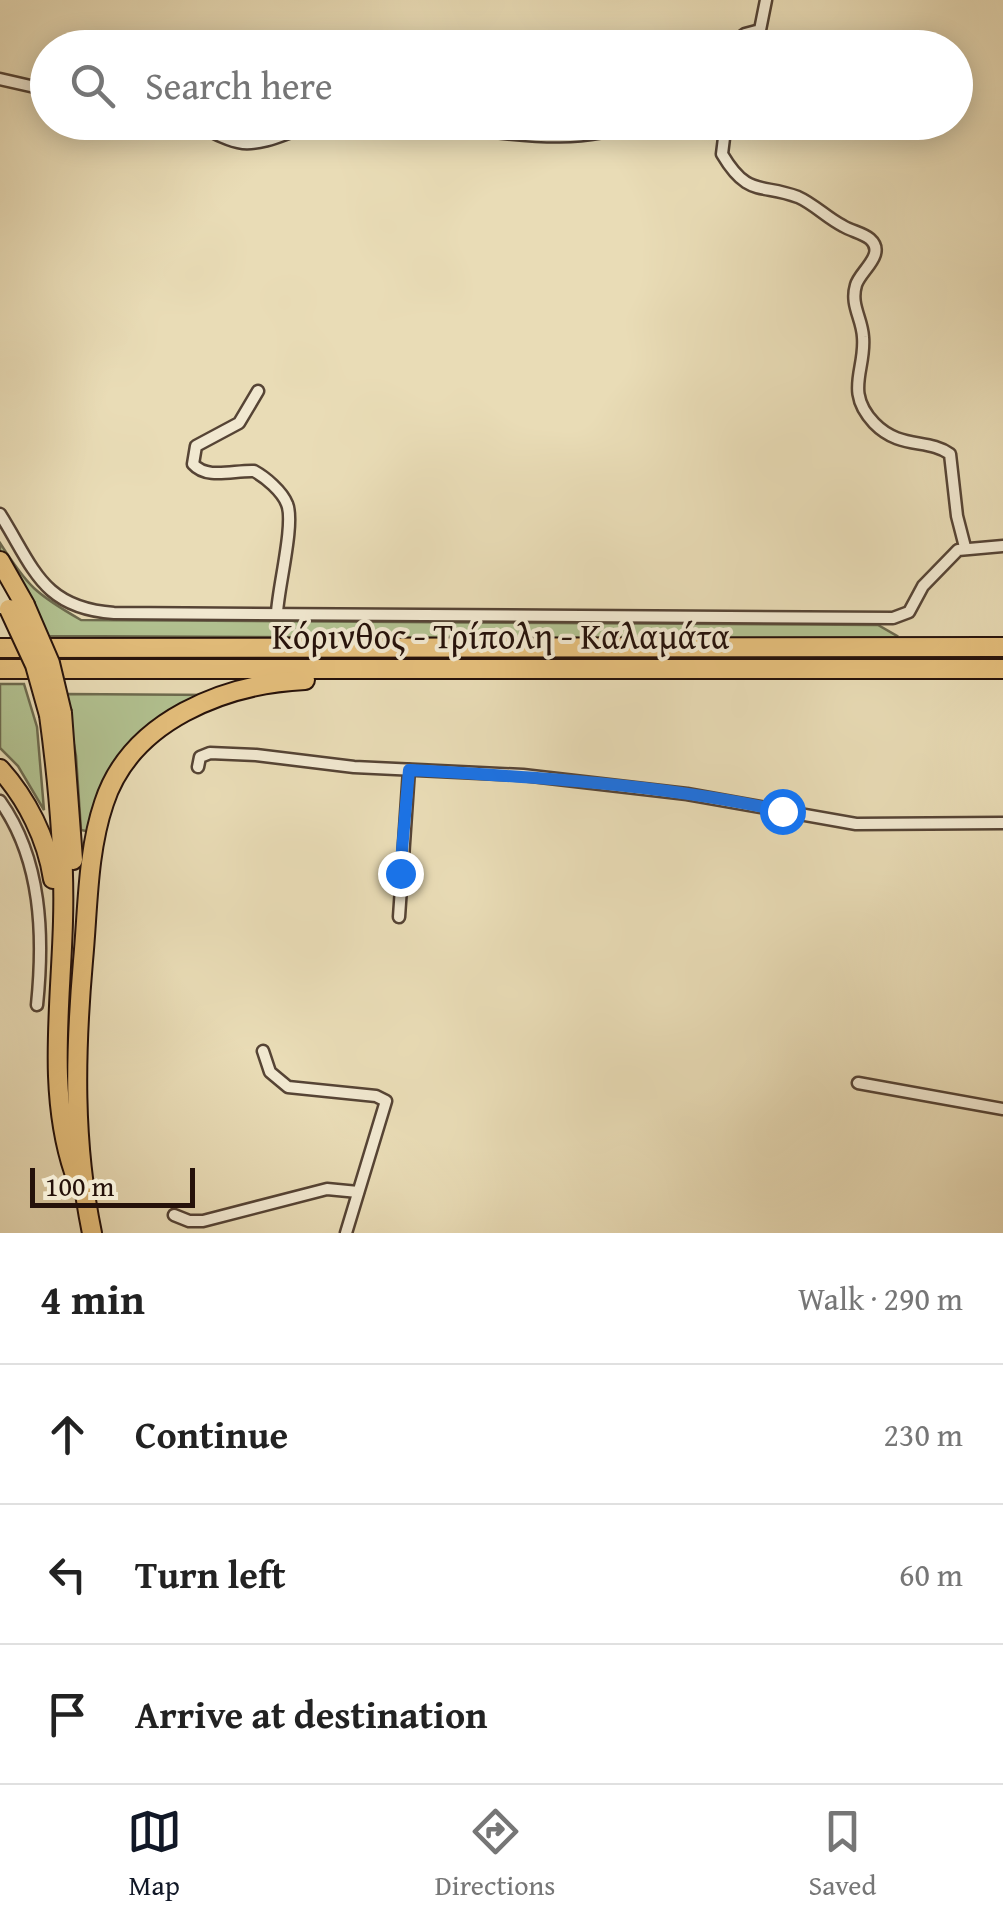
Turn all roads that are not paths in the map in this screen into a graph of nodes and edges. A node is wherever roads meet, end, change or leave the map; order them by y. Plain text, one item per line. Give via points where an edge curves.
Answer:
1 (766, 0) edge
2 (760, 30) edge
3 (0, 78) edge
4 (30, 86) edge
5 (235, 140) edge
6 (263, 140) edge
7 (724, 140) edge
8 (258, 391) dead end
9 (0, 514) edge
10 (1003, 546) edge
11 (965, 547) junction
12 (0, 561) edge
13 (11, 603) edge
14 (276, 613) junction
15 (1003, 647) edge
16 (0, 648) edge
17 (0, 669) edge
18 (405, 669) junction
19 (1003, 669) edge
20 (55, 714) junction
21 (198, 767) dead end
22 (0, 769) edge
23 (409, 770) junction
24 (0, 801) edge
25 (1003, 823) edge
26 (398, 916) dead end
27 (62, 976) junction
28 (37, 1006) dead end
29 (78, 1006) junction
30 (263, 1051) dead end
31 (858, 1083) dead end
32 (1003, 1109) edge
33 (358, 1192) junction
34 (85, 1197) junction
35 (174, 1215) dead end
36 (92, 1233) edge
37 (346, 1233) edge

1 - 2 street
3 - 4 street
5 - 6 street
7 - 11 street via 722,154 752,187 803,200 876,247 854,297 864,339 858,392 875,423 892,437 950,454
8 - 14 street via 239,424 196,446 193,464 210,473 254,471 282,495 289,523
9 - 14 street via 50,591 82,610
10 - 11 street
11 - 14 street via 950,554 908,612 893,618
12 - 13 highway
13 - 20 highway, bridge via 50,663
15 - 16 highway, Κόρινθος - Τρίπολη - Καλαμάτα
17 - 18 highway, Κόρινθος - Τρίπολη - Καλαμάτα
18 - 19 highway, Κόρινθος - Τρίπολη - Καλαμάτα
18 - 29 highway via 252,687 197,706 150,734 114,780 100,818
20 - 27 highway
20 - 29 highway via 75,888
21 - 23 street via 210,753
22 - 27 highway via 25,802 52,868
23 - 25 street via 610,784 856,824
23 - 26 street
24 - 28 street via 26,855 40,912
27 - 34 highway via 62,1122
29 - 34 highway via 76,1105
30 - 33 street via 270,1072 288,1087 385,1100
31 - 32 street
33 - 35 street via 326,1189 203,1221
33 - 37 street
34 - 36 highway

